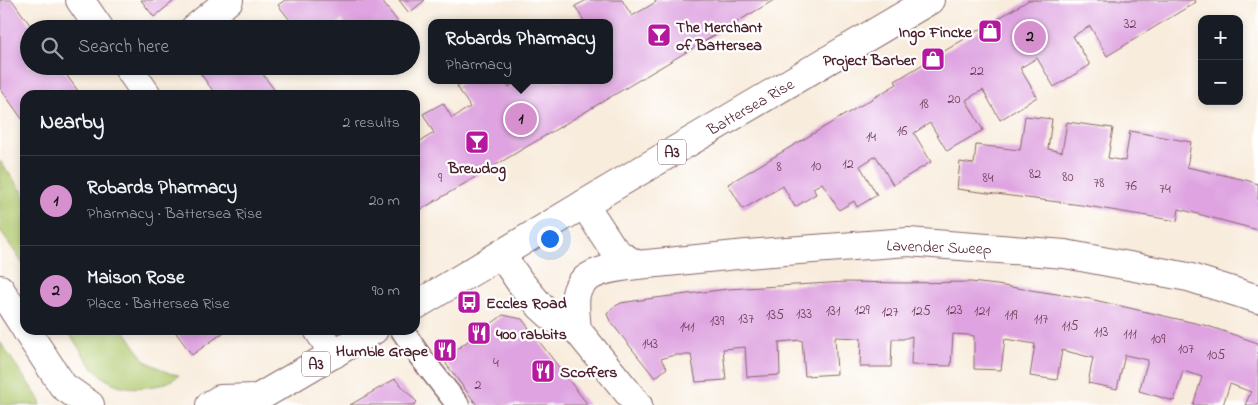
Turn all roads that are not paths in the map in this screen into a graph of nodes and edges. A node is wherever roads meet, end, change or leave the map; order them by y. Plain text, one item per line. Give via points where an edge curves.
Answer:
1 (80, 0) edge
2 (229, 0) edge
3 (930, 0) edge
4 (94, 20) edge
5 (205, 20) edge
6 (136, 75) edge
7 (144, 90) edge
8 (584, 204) junction
9 (500, 254) junction
10 (637, 265) junction
11 (0, 290) edge
12 (1258, 299) edge
13 (420, 303) edge
14 (20, 320) edge
15 (577, 330) junction
16 (30, 335) edge
17 (321, 335) edge
18 (366, 335) edge
19 (405, 335) edge
20 (334, 354) junction
21 (65, 395) edge
22 (256, 402) edge
23 (90, 405) edge
24 (210, 405) edge
25 (458, 405) edge
26 (638, 405) edge

1 - 4 main road
2 - 5 main road
3 - 8 main road, Battersea Rise / A3
6 - 7 main road
8 - 9 main road, Battersea Rise / A3
8 - 10 main road via 612,247
9 - 13 main road, Battersea Rise / A3
9 - 15 main road via 541,307 553,318
10 - 12 main road, Lavender Sweep via 908,242 1065,254 1188,277
10 - 15 main road via 608,269 591,275 580,285 576,292
11 - 14 main road
15 - 26 main road
16 - 21 main road
17 - 20 main road
18 - 20 main road, A3
19 - 25 lane
20 - 22 main road, A3
21 - 23 main road
22 - 24 main road, A3 via 220,399

